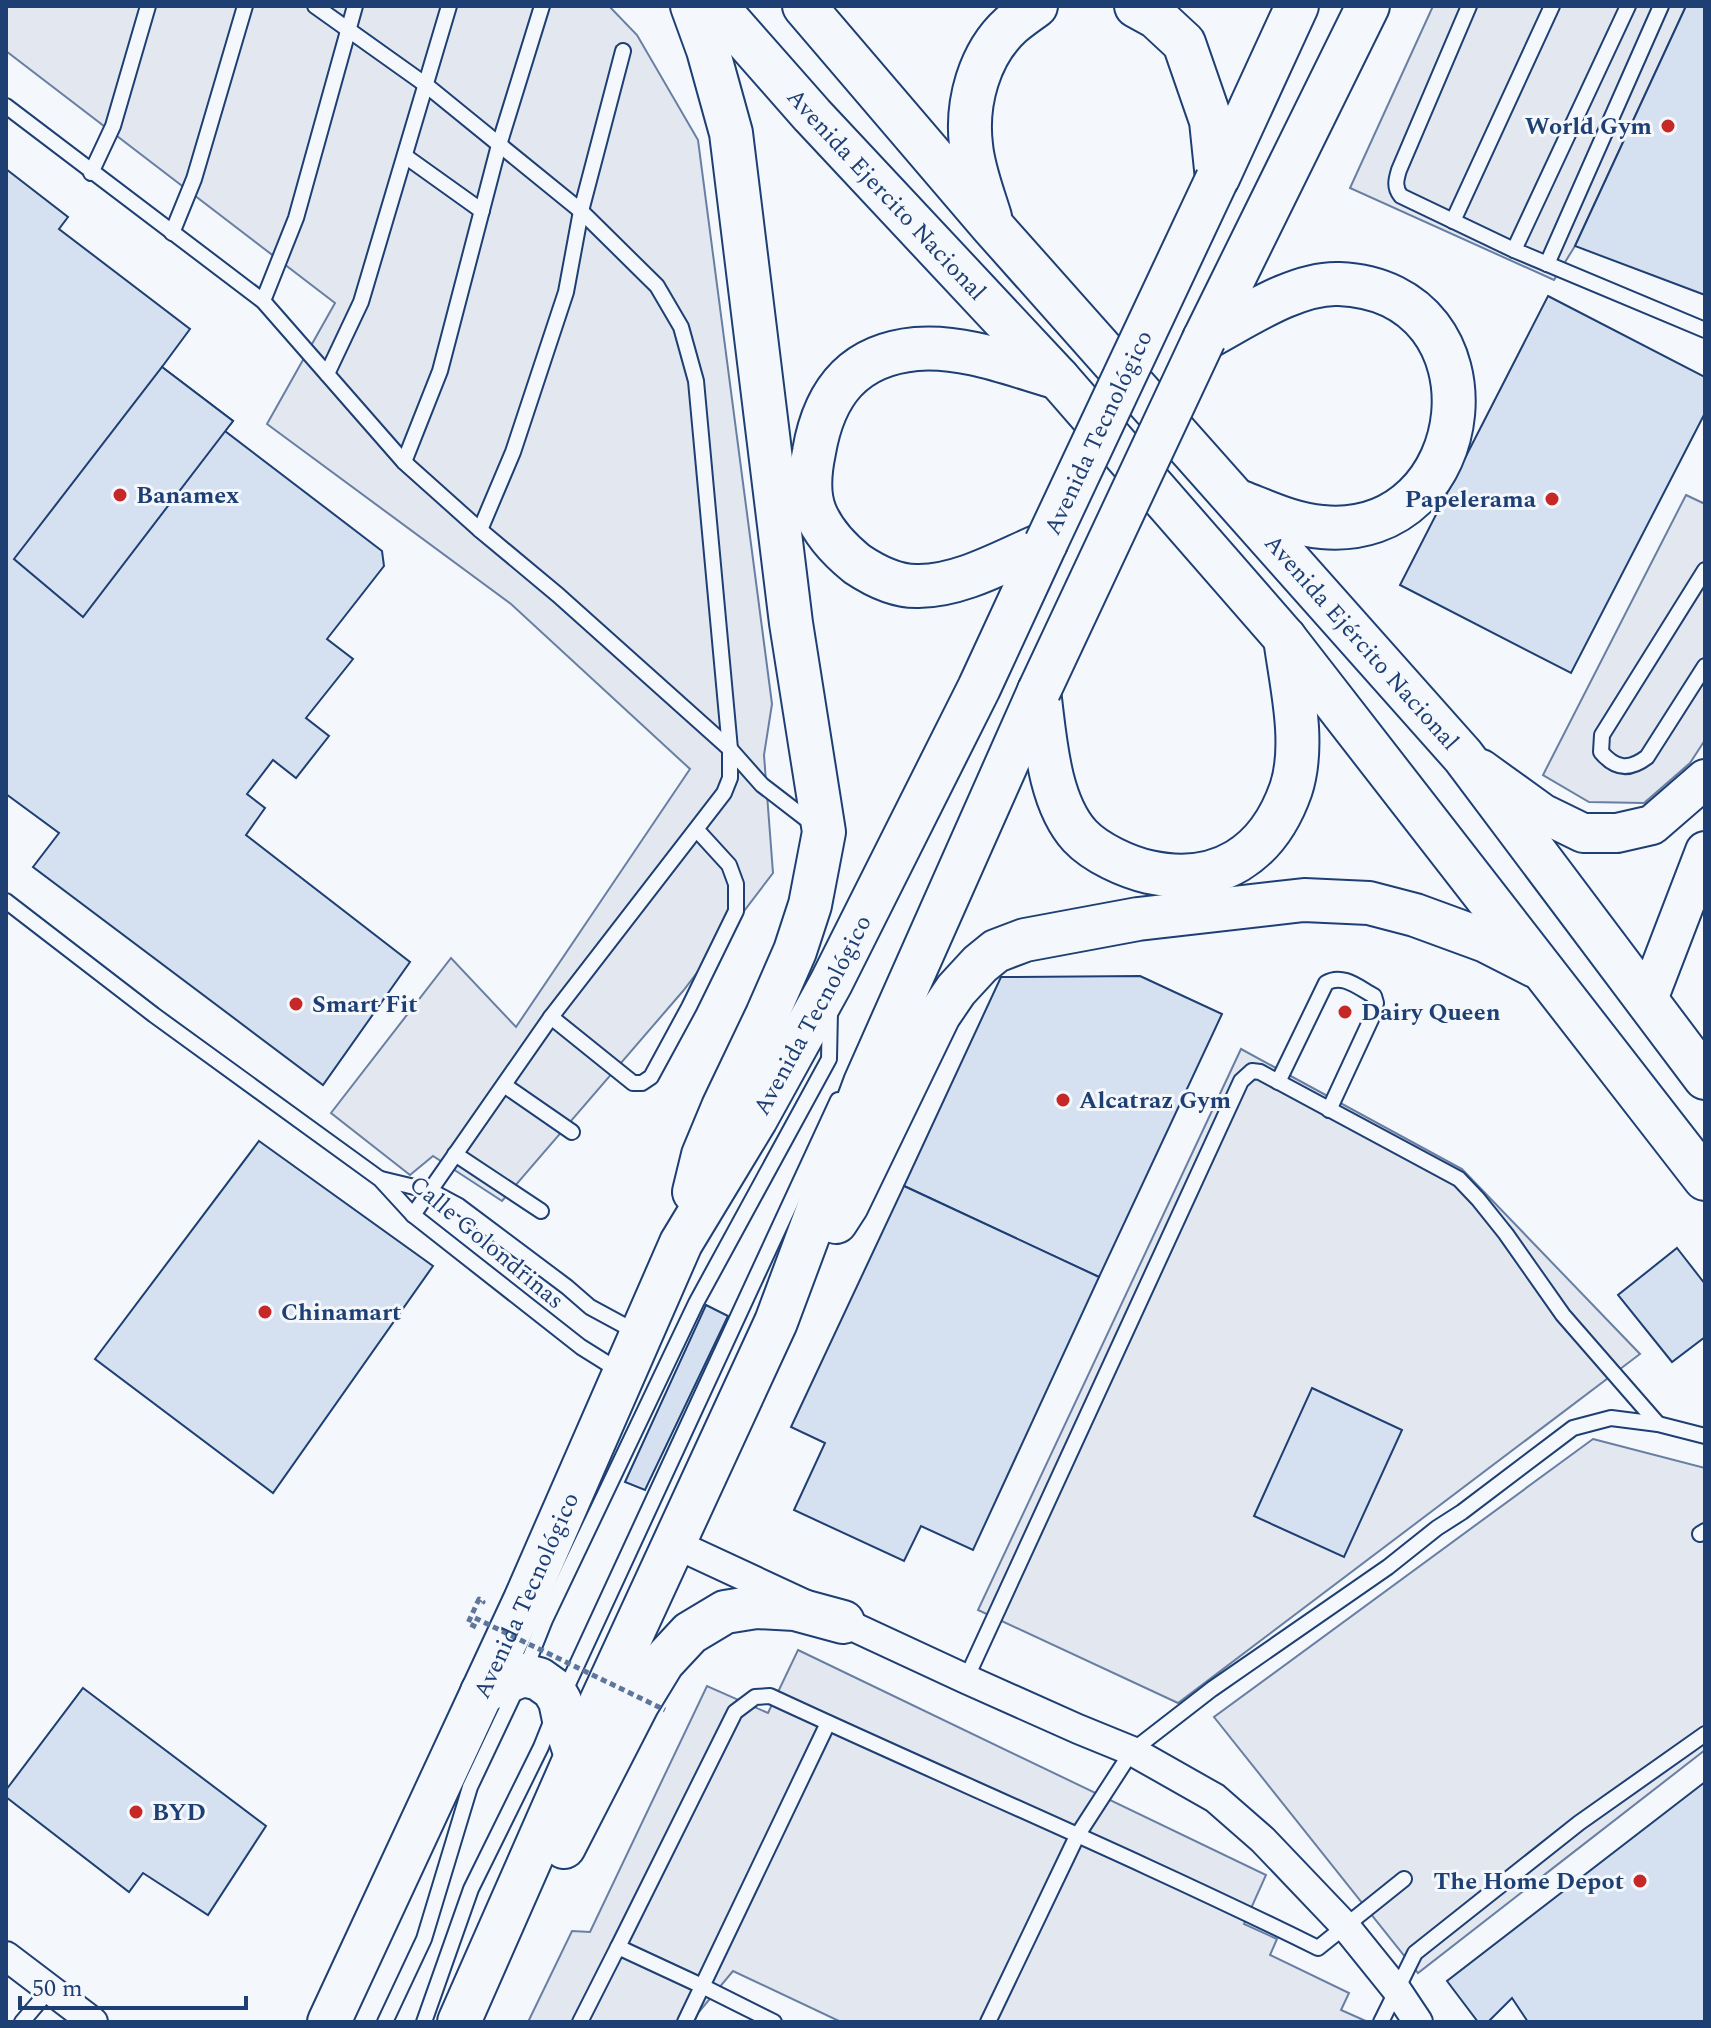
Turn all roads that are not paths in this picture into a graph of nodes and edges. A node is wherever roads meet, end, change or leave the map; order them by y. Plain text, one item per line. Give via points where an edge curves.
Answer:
1 (148, 6) edge
2 (245, 6) edge
3 (315, 6) edge
4 (355, 6) edge
5 (449, 6) edge
6 (542, 6) edge
7 (692, 6) edge
8 (716, 6) edge
9 (804, 6) edge
10 (1036, 6) edge
11 (1136, 6) edge
12 (1297, 6) edge
13 (1368, 6) edge
14 (1469, 6) edge
15 (1552, 6) edge
16 (1628, 6) edge
17 (1661, 6) edge
18 (348, 30) junction
19 (623, 51) dead end
20 (426, 85) junction
21 (6, 106) edge
22 (499, 145) junction
23 (405, 156) junction
24 (91, 173) junction
25 (1217, 179) junction
26 (482, 211) junction
27 (581, 211) junction
28 (1453, 221) junction
29 (992, 226) junction
30 (172, 233) junction
31 (1514, 250) junction
32 (1547, 264) junction
33 (263, 301) junction
34 (1705, 330) edge
35 (1204, 339) junction
36 (327, 374) junction
37 (1059, 379) junction
38 (404, 462) junction
39 (1238, 501) junction
40 (480, 530) junction
41 (1046, 543) junction
42 (1705, 570) edge
43 (1284, 637) junction
44 (1705, 666) edge
45 (1039, 691) junction
46 (730, 749) junction
47 (1463, 756) junction
48 (1705, 779) edge
49 (697, 830) junction
50 (824, 832) junction
51 (1705, 851) edge
52 (6, 901) edge
53 (1546, 971) junction
54 (831, 983) junction
55 (1647, 1002) junction
56 (551, 1017) junction
57 (888, 1031) junction
58 (860, 1062) dead end
59 (1705, 1078) edge
60 (1278, 1082) junction
61 (504, 1085) junction
62 (844, 1086) dead end
63 (1329, 1110) junction
64 (572, 1132) dead end
65 (455, 1154) junction
66 (380, 1179) junction
67 (1705, 1179) edge
68 (431, 1191) junction
69 (541, 1211) dead end
70 (413, 1215) junction
71 (681, 1243) junction
72 (776, 1322) junction
73 (642, 1335) junction
74 (624, 1374) junction
75 (1658, 1424) junction
76 (1705, 1436) edge
77 (673, 1543) junction
78 (843, 1622) junction
79 (523, 1675) junction
80 (966, 1679) junction
81 (482, 1692) junction
82 (560, 1701) junction
83 (828, 1723) junction
84 (1705, 1734) edge
85 (1132, 1751) junction
86 (576, 1756) junction
87 (1077, 1836) junction
88 (1404, 1879) dead end
89 (1346, 1927) junction
90 (618, 1947) junction
91 (6, 1956) edge
92 (483, 1972) junction
93 (702, 1986) junction
94 (50, 1989) junction
95 (1396, 1989) junction
96 (22, 2022) edge
97 (93, 2022) edge
98 (329, 2022) edge
99 (385, 2022) edge
100 (424, 2022) edge
101 (459, 2022) edge
102 (580, 2022) edge
103 (685, 2022) edge
104 (774, 2022) edge
105 (988, 2022) edge
106 (1381, 2022) edge
107 (1418, 2022) edge

1 - 24 lane via 113,126
2 - 30 lane via 194,179
3 - 18 lane
4 - 18 lane
5 - 20 lane
6 - 22 lane
7 - 50 main road via 731,133 791,623
8 - 37 main road, Avenida Ejercito Nacional
9 - 29 main road
10 - 29 main road via 1009,27 987,55 976,83 971,146
11 - 25 main road via 1184,43 1211,121
12 - 25 main road, Avenida Tecnológico
13 - 35 main road
14 - 28 lane via 1395,183 1401,196
15 - 28 lane
16 - 31 lane
17 - 32 lane
18 - 20 lane
18 - 33 lane via 296,218
19 - 27 lane
20 - 22 lane
20 - 23 lane
21 - 24 lane
22 - 26 lane
22 - 27 lane
23 - 26 lane
23 - 36 lane via 361,302
24 - 30 lane
25 - 41 main road, Avenida Tecnológico, bridge
26 - 38 lane via 440,371
27 - 40 lane via 566,292 513,452
27 - 46 lane via 657,286 681,327 696,381
28 - 31 lane
29 - 39 main road, Avenida Ejército Nacional
30 - 33 lane
31 - 32 lane
32 - 34 lane
33 - 36 lane
35 - 39 main road via 1309,288 1338,284 1374,290 1405,304 1427,322 1445,350 1454,386 1454,420 1446,449 1426,485 1394,513 1367,524 1322,527
35 - 45 main road, bridge
36 - 38 lane
37 - 41 main road via 944,349 878,358 833,394 817,432 810,470 814,510 834,541 871,573 898,583 955,581
37 - 43 main road
38 - 40 lane
39 - 47 main road, Avenida Ejército Nacional
40 - 46 lane
41 - 54 main road, Avenida Tecnológico
42 - 44 lane via 1602,735 1601,752 1607,759 1623,767 1647,757
43 - 45 main road via 1298,757 1291,788 1255,849 1221,870 1195,876 1132,869 1080,836 1050,772
43 - 53 main road
45 - 57 main road
46 - 49 lane via 724,793
46 - 50 lane via 762,785
47 - 48 street via 1542,813 1583,833 1652,825
47 - 55 main road, Avenida Ejército Nacional
49 - 56 lane
49 - 56 lane via 729,865 736,884 736,911 651,1077 633,1083
50 - 71 main road via 795,951 703,1155
51 - 55 street
52 - 66 lane
53 - 67 main road
53 - 72 main road via 1486,941 1415,915 1369,903 1304,900 1124,922 1025,940 996,951 939,1015 847,1205
54 - 71 main road, Avenida Tecnológico
54 - 79 lane via 829,1059 696,1303
55 - 59 main road, Avenida Ejército Nacional
56 - 61 lane
57 - 58 lane
57 - 72 main road
60 - 63 lane
60 - 63 lane via 1326,983 1343,979 1374,996 1374,1013
60 - 80 lane via 1252,1071 1241,1081
61 - 64 lane
61 - 65 lane
62 - 82 lane
63 - 75 lane via 1459,1179 1563,1315
65 - 68 lane
65 - 69 lane
66 - 68 lane, Calle Golondrinas
66 - 70 lane, Calle Golondrinas
68 - 70 lane
68 - 73 lane, Calle Golondrinas via 459,1206 590,1307
70 - 74 lane, Calle Golondrinas via 581,1347
71 - 73 main road, Avenida Tecnológico
72 - 77 main road
73 - 74 main road, Avenida Tecnológico
74 - 81 main road, Avenida Tecnológico
75 - 76 lane
75 - 85 lane via 1611,1418 1573,1428
77 - 78 street
77 - 86 main road
78 - 80 street
78 - 92 main road via 795,1609 756,1607 725,1612 690,1633 663,1662 572,1833
79 - 81 main road
79 - 82 main road via 539,1679
79 - 99 lane via 470,1787 424,1939
80 - 85 street
81 - 98 main road, Avenida Tecnológico
82 - 86 main road
82 - 100 lane via 471,1889
83 - 87 lane
83 - 90 lane via 770,1696 755,1697 735,1712
83 - 93 lane
84 - 95 lane via 1579,1823 1415,1953
85 - 87 lane
85 - 89 street via 1215,1798
86 - 92 main road
87 - 89 lane via 1318,1948
87 - 105 lane
88 - 89 lane
89 - 95 street
90 - 93 lane
90 - 102 lane
91 - 94 street
92 - 101 main road
93 - 103 lane
93 - 104 lane
94 - 96 lane
94 - 97 street
95 - 106 lane
95 - 107 street

